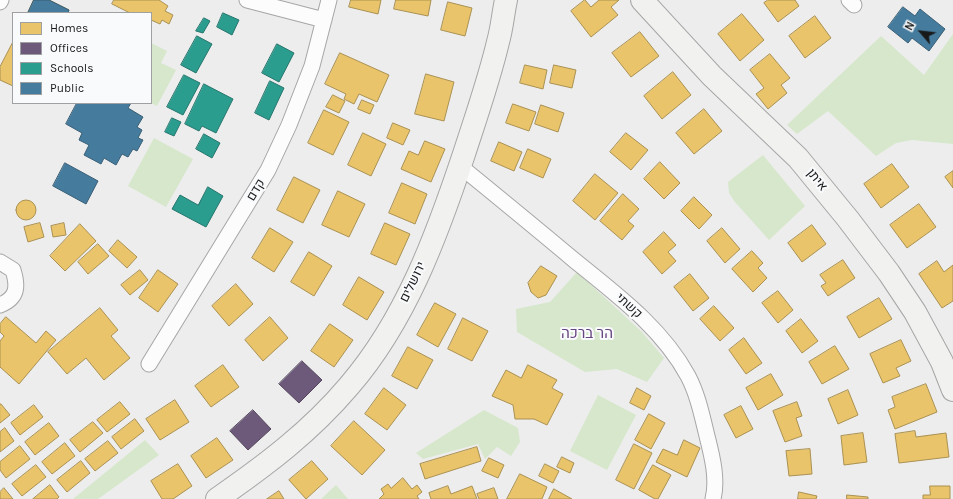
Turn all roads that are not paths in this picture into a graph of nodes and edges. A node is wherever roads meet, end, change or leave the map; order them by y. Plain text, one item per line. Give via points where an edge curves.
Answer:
1 (247, 0) edge
2 (329, 0) edge
3 (506, 0) edge
4 (642, 0) edge
5 (324, 20) junction
6 (460, 166) junction
7 (0, 262) edge
8 (0, 305) edge
9 (149, 364) dead end
10 (953, 390) edge
11 (217, 499) edge
12 (713, 499) edge

1 - 5 street
2 - 5 street, קדם
3 - 6 street, ירושלים via 499,41
4 - 10 street, איתן via 712,76 798,158 848,219 915,312 942,362
5 - 9 street, קדם via 312,66 268,170
6 - 11 street, ירושלים via 431,244 394,321 375,352 350,386 297,440
6 - 12 street, קשתי via 626,303 653,329 675,356 688,376 710,447 714,474
7 - 8 street via 13,270 16,281 15,293 8,302

